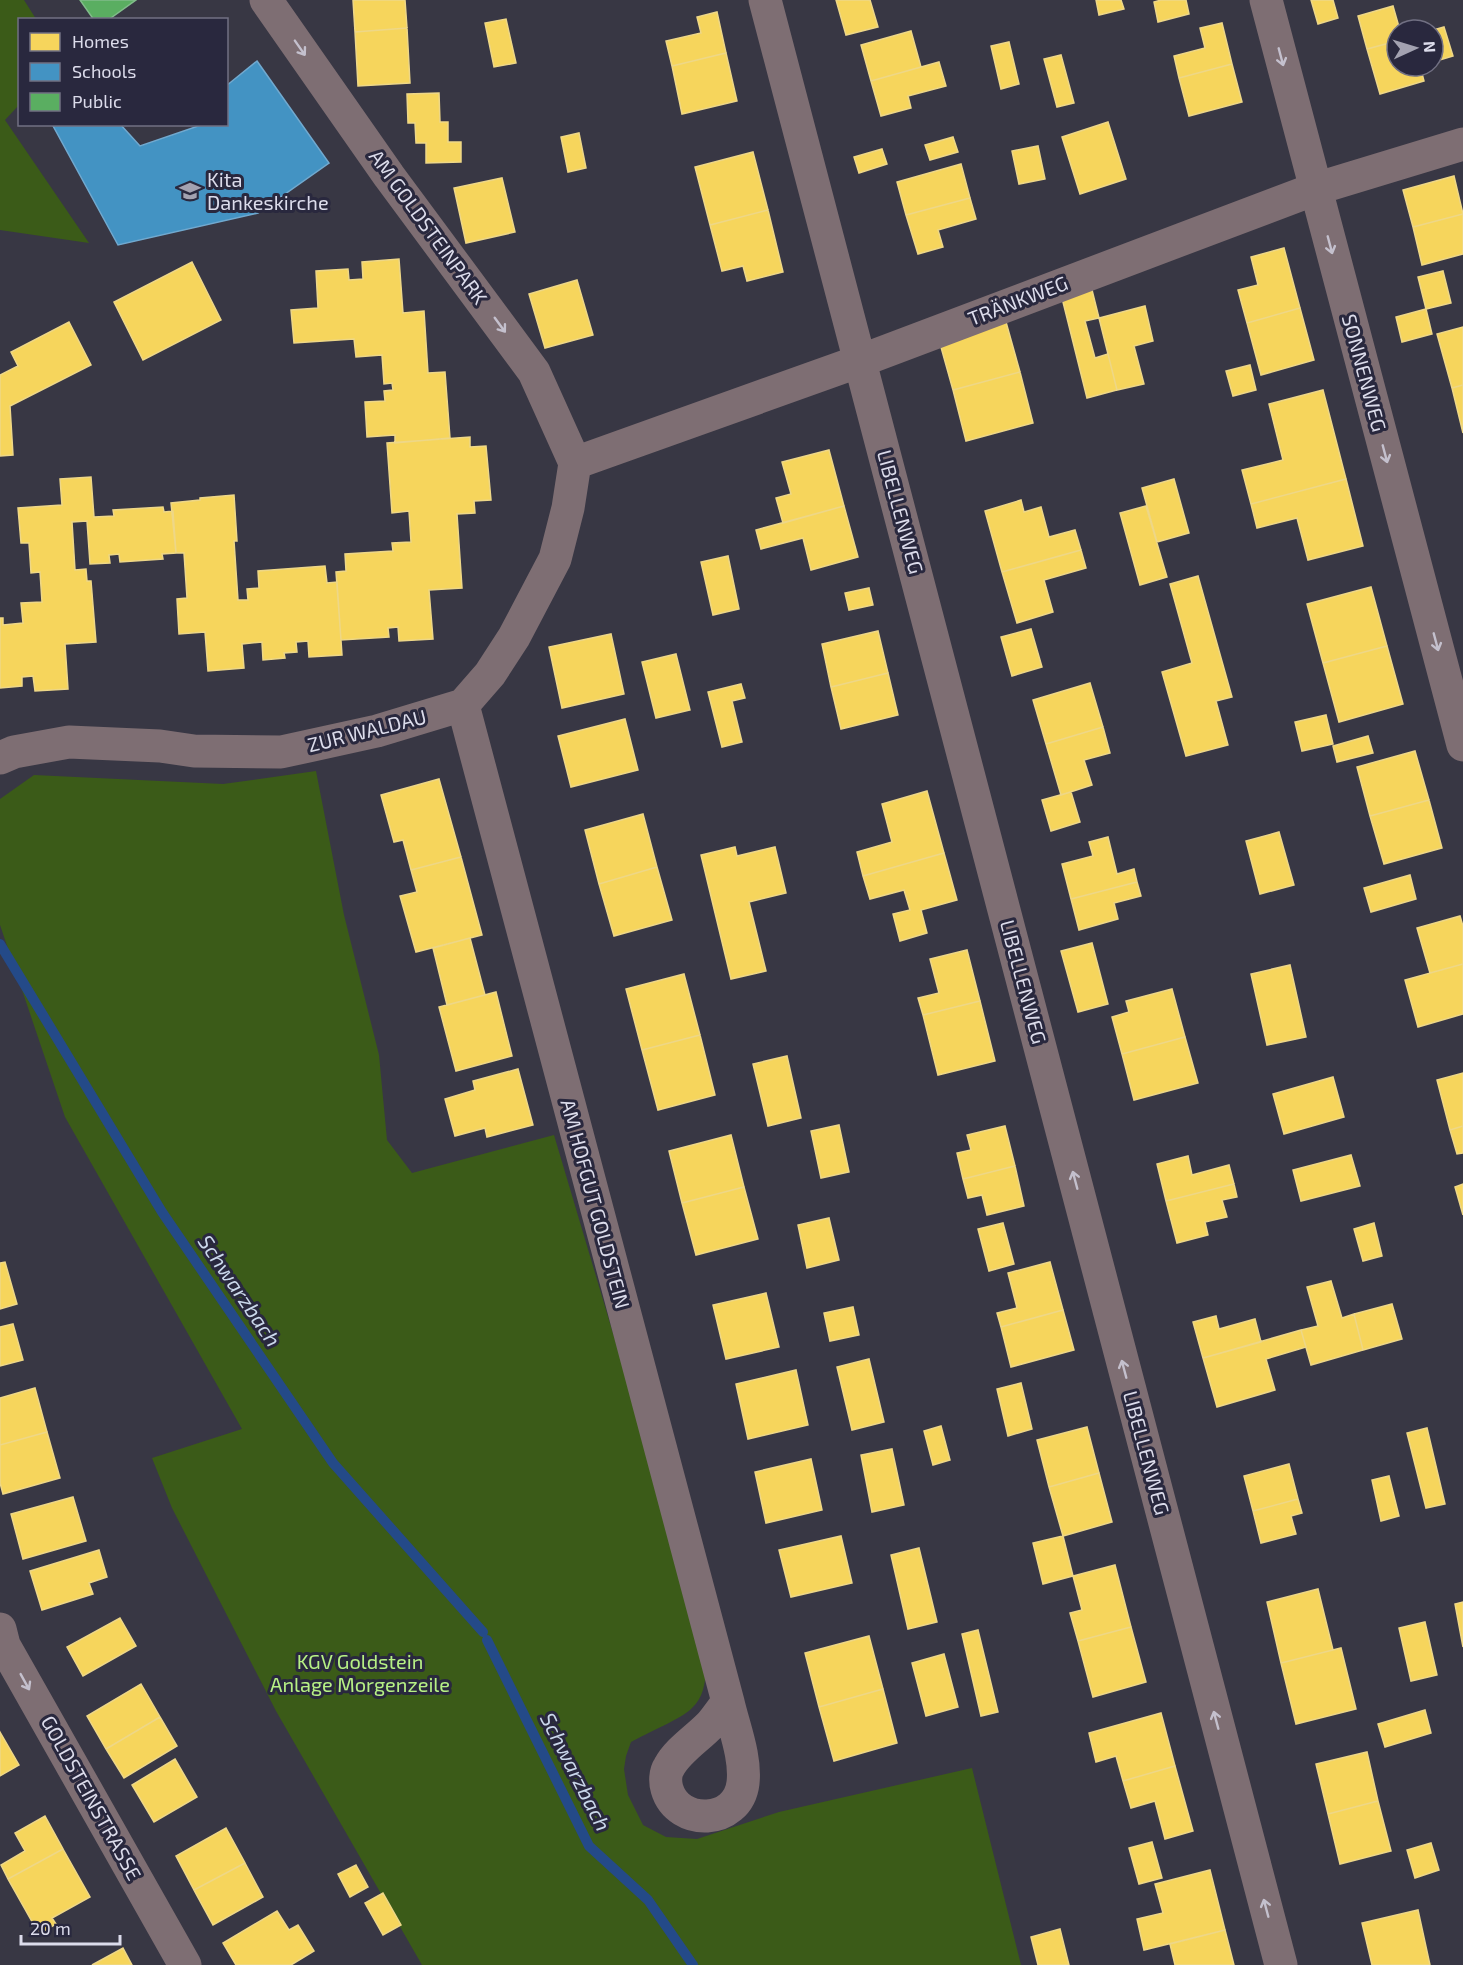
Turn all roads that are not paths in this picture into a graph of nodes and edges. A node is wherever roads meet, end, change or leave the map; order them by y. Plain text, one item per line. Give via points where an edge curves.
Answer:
1 (266, 0) edge
2 (765, 0) edge
3 (1266, 0) edge
4 (1463, 144) edge
5 (1315, 189) junction
6 (860, 361) junction
7 (574, 463) junction
8 (463, 705) junction
9 (1463, 746) edge
10 (0, 758) edge
11 (0, 1629) edge
12 (728, 1702) dead end
13 (185, 1965) edge
14 (1281, 1965) edge

1 -> 7 street, AM GOLDSTEINPARK via 389,176 534,372
2 - 6 street, LIBELLENWEG
3 -> 5 street, SONNENWEG
4 - 5 street, TRÄNKWEG
5 - 6 street, TRÄNKWEG
5 -> 9 street, SONNENWEG
6 - 7 street, TRÄNKWEG
14 -> 6 street, LIBELLENWEG
7 - 8 street via 555,559 514,637
8 - 10 street, ZUR WALDAU via 377,732 281,752 194,751 69,742
8 - 12 street, AM HOFGUT GOLDSTEIN
11 -> 13 street, GOLDSTEINSTRASSE via 4,1645

